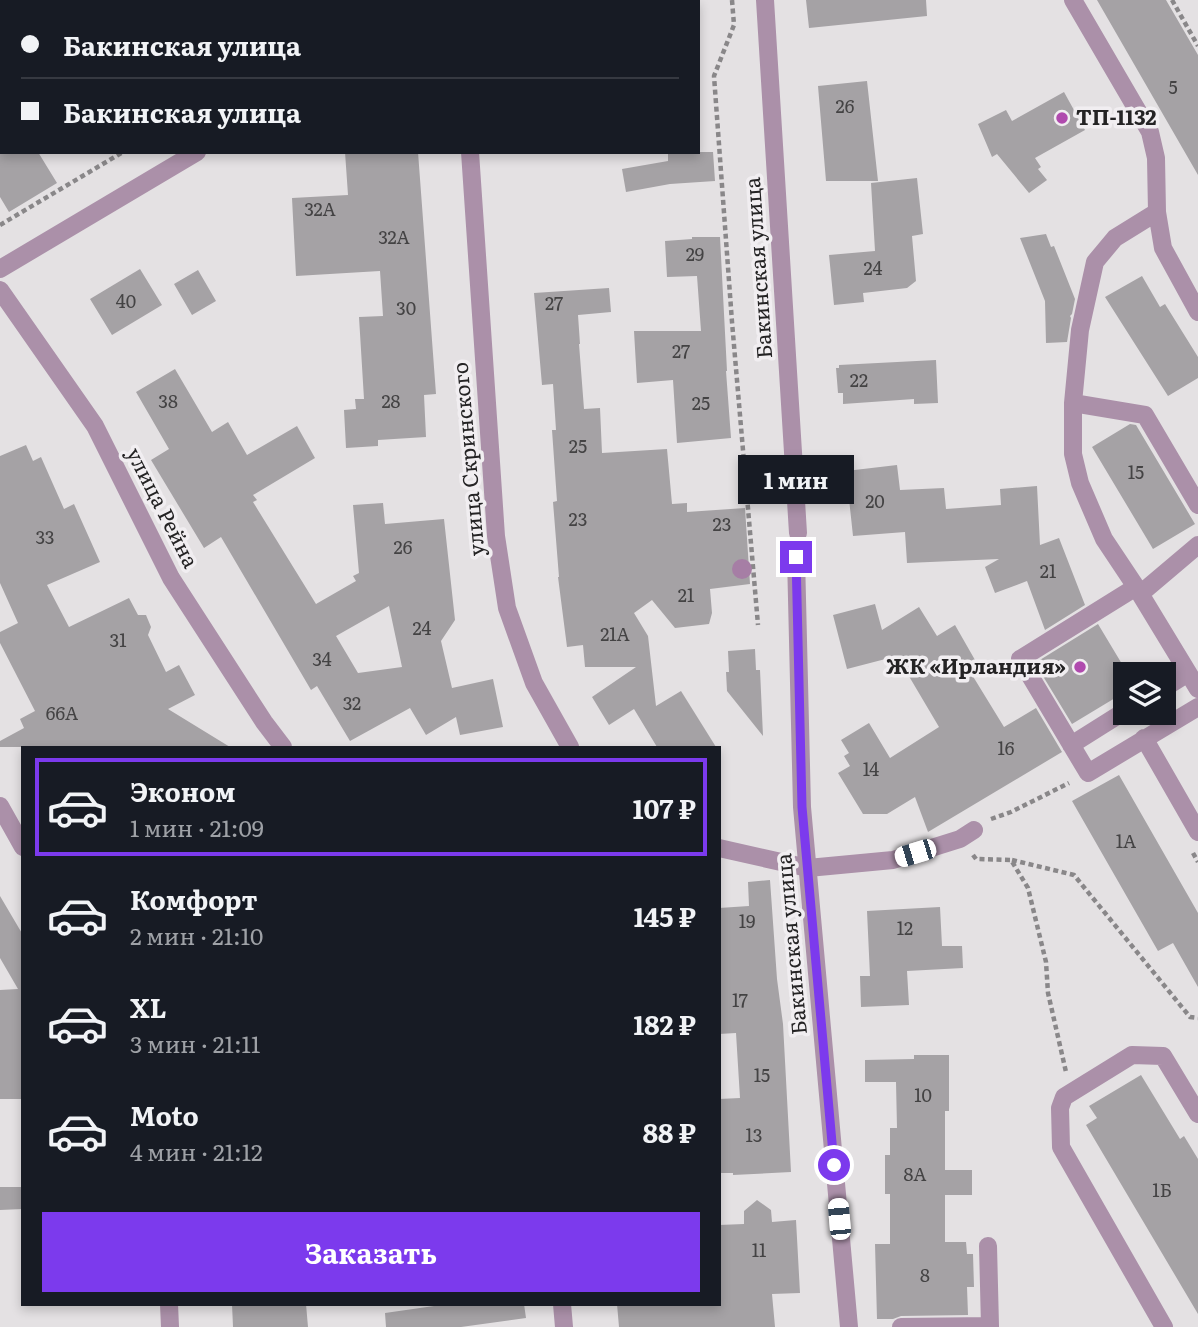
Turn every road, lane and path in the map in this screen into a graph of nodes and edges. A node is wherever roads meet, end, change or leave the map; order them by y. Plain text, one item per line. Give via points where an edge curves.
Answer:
1 (732, 0) edge
2 (765, 0) edge
3 (1073, 0) edge
4 (1172, 0) edge
5 (1198, 46) edge
6 (120, 154) edge
7 (194, 154) edge
8 (470, 154) edge
9 (1157, 212) junction
10 (1, 222) edge
11 (0, 269) edge
12 (0, 290) edge
13 (1198, 312) edge
14 (1073, 403) junction
15 (1198, 505) edge
16 (798, 533) dead end
17 (1198, 545) edge
18 (796, 557) dead end
19 (1138, 590) junction
20 (758, 625) dead end
21 (1195, 684) edge
22 (1176, 686) edge
23 (1198, 707) edge
24 (1113, 719) edge
25 (1144, 738) junction
26 (1071, 745) junction
27 (282, 746) edge
28 (569, 746) edge
29 (1088, 773) junction
30 (0, 806) edge
31 (1198, 832) edge
32 (967, 834) junction
33 (21, 843) edge
34 (721, 848) edge
35 (1011, 860) junction
36 (808, 868) junction
37 (1198, 1018) edge
38 (1071, 1093) junction
39 (1198, 1114) edge
40 (988, 1246) dead end
41 (169, 1306) edge
42 (562, 1306) edge
43 (170, 1327) edge
44 (564, 1327) edge
45 (849, 1327) edge
46 (901, 1327) edge
47 (1164, 1327) edge

1 - 20 path via 734,25 714,76
2 - 16 street, Бакинская улица
3 - 9 street via 1150,132 1156,159
4 - 5 path
6 - 10 path
7 - 11 street
8 - 28 street, улица Скринского via 496,536 507,608 534,683
9 - 13 street via 1163,248
9 - 14 street via 1115,238 1095,262 1080,330
12 - 27 street, улица Рейна via 95,426 171,578
14 - 15 street via 1145,415
14 - 19 street via 1073,454 1080,483 1104,539
17 - 19 street
18 - 36 street, Бакинская улица via 802,807
19 - 21 street
19 - 26 street via 1020,659
21 - 22 street
23 - 25 street
24 - 26 street
25 - 29 street
25 - 31 street
26 - 29 street
29 - 32 path
30 - 33 street
32 - 35 path via 976,859
32 - 36 street via 893,860
34 - 36 street
35 - 37 path via 1074,875 1190,1017
35 - 38 path via 1028,888
36 - 45 street, Бакинская улица
38 - 39 street via 1132,1055 1163,1056
38 - 47 street via 1060,1108 1061,1147
40 - 46 street via 990,1326
41 - 43 street
42 - 44 street

